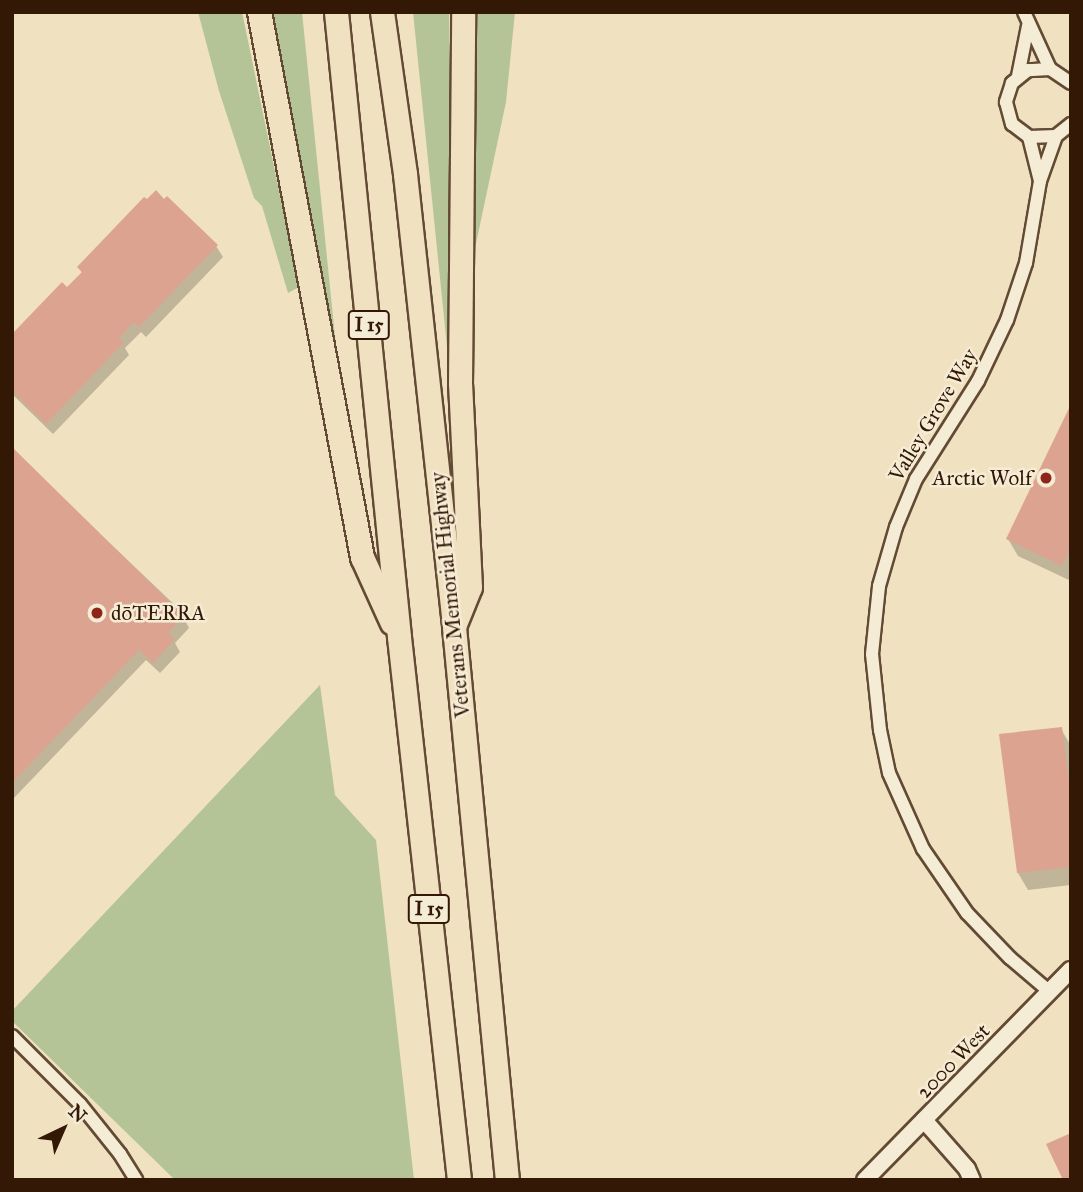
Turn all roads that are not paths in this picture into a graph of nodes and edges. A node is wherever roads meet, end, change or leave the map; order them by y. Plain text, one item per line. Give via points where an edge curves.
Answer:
1 (259, 12) edge
2 (336, 12) edge
3 (382, 12) edge
4 (463, 12) edge
5 (1024, 12) edge
6 (1028, 26) junction
7 (1050, 69) junction
8 (1018, 76) junction
9 (1071, 83) edge
10 (1071, 124) edge
11 (1056, 136) junction
12 (1031, 142) junction
13 (1040, 181) junction
14 (454, 626) junction
15 (399, 637) junction
16 (1071, 970) edge
17 (1050, 992) junction
18 (12, 1037) edge
19 (925, 1120) junction
20 (136, 1180) edge
21 (459, 1180) edge
22 (507, 1180) edge
23 (865, 1180) edge
24 (972, 1180) edge

1 - 15 highway via 362,557
2 - 15 highway, I 15
3 - 14 highway, Veterans Memorial Highway / I 15 via 405,174
4 - 14 highway via 460,383 470,587
5 - 6 street
6 - 7 street
6 - 8 street
7 - 8 street
7 - 9 street
8 - 12 street via 1007,92 1007,114
10 - 11 street
11 - 12 street
11 - 13 street, Valley Grove Way
12 - 13 street, Valley Grove Way
13 - 17 street, Valley Grove Way via 1026,263 999,340 916,479 899,518 879,586 872,654 889,773 922,849 967,913
14 - 22 highway, Veterans Memorial Highway / I 15
15 - 21 highway, I 15
16 - 17 street, 2000 West
17 - 19 street, 2000 West
18 - 20 street via 80,1104
19 - 23 street, 2000 West
19 - 24 street

